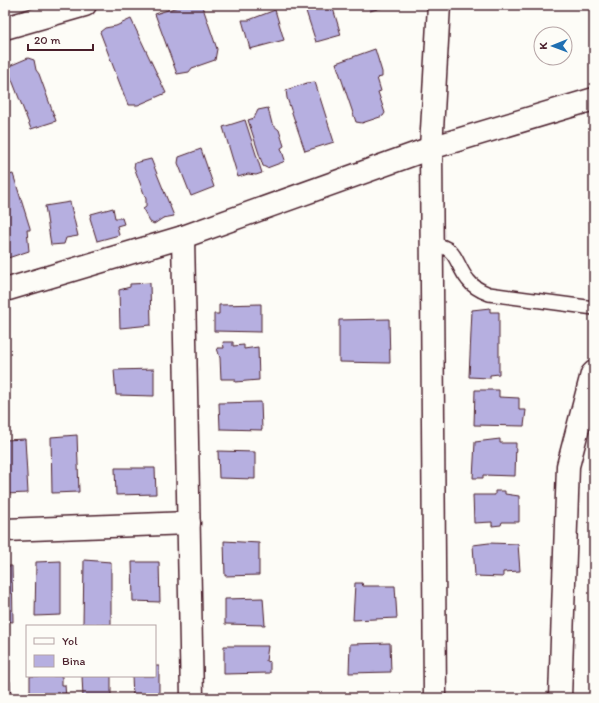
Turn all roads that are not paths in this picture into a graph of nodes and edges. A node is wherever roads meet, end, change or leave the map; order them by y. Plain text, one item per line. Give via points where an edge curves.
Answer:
1 (85, 5) edge
2 (439, 5) edge
3 (57, 10) edge
4 (5, 28) edge
5 (594, 99) edge
6 (430, 148) junction
7 (183, 237) junction
8 (431, 244) junction
9 (5, 290) edge
10 (594, 308) edge
11 (594, 372) edge
12 (189, 523) junction
13 (5, 530) edge
14 (192, 698) edge
15 (434, 698) edge
16 (560, 698) edge

1 - 3 street
2 - 6 street
3 - 4 street
5 - 6 street
6 - 7 street
6 - 8 street
7 - 9 street
7 - 12 street
8 - 10 lane via 451,251 468,280 489,294
8 - 15 street
11 - 16 street via 568,466
12 - 13 street
12 - 14 street

